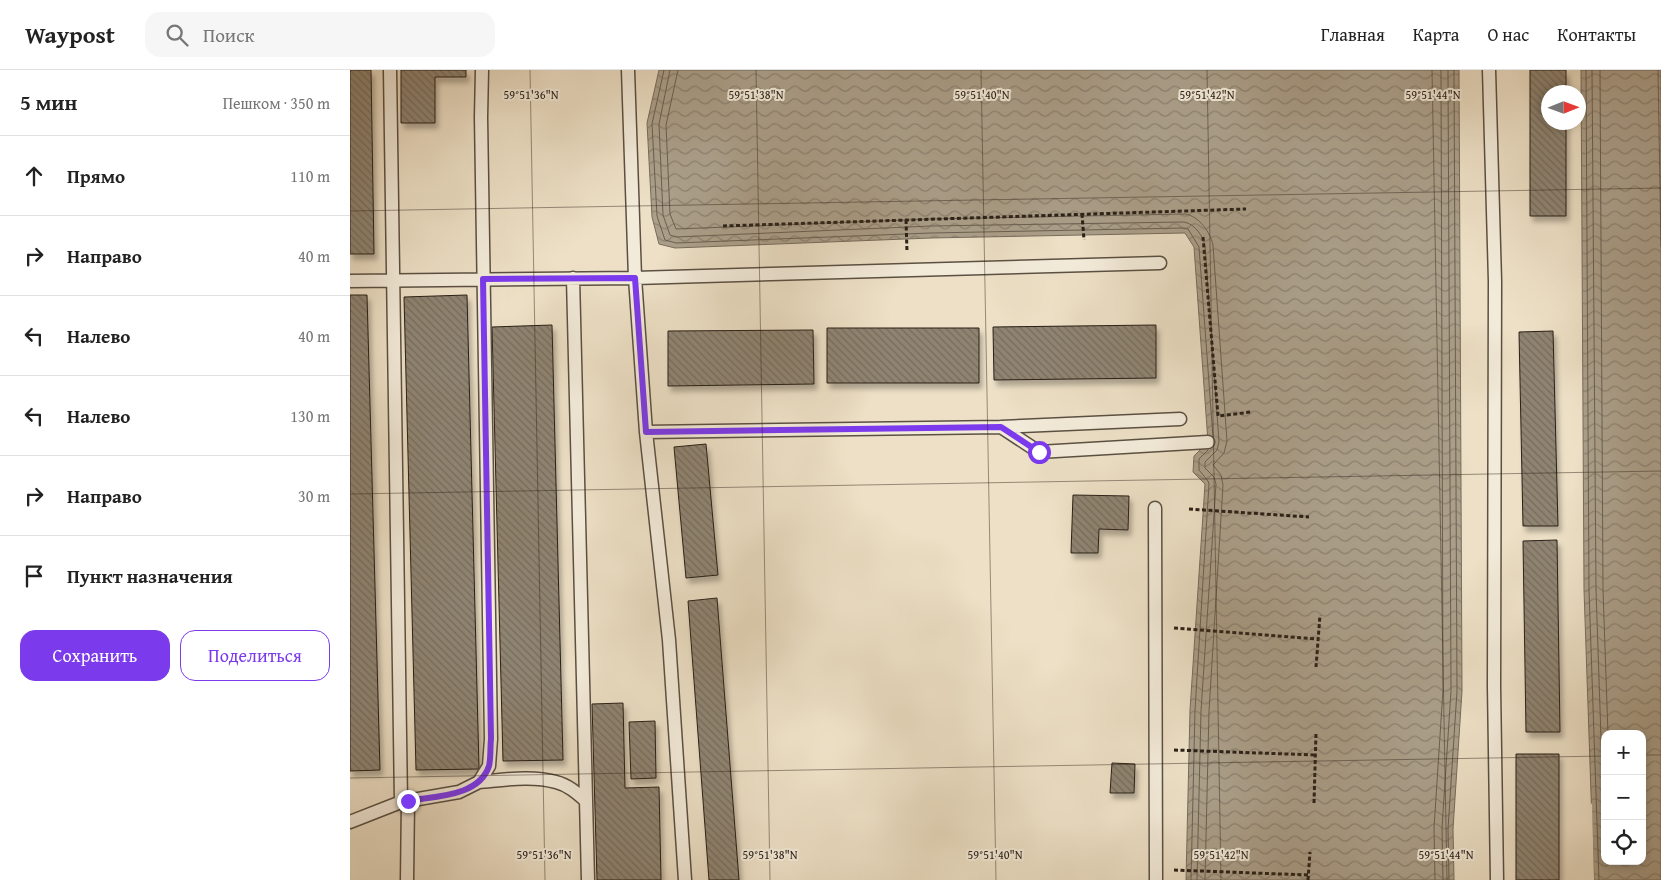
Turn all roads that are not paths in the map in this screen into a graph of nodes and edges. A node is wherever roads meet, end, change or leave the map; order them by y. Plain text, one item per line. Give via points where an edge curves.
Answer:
1 (390, 70) edge
2 (482, 70) edge
3 (628, 70) edge
4 (1489, 70) edge
5 (1160, 263) dead end
6 (573, 278) junction
7 (635, 278) junction
8 (483, 279) junction
9 (394, 280) junction
10 (350, 281) edge
11 (1180, 419) dead end
12 (1001, 427) junction
13 (646, 432) junction
14 (1208, 442) dead end
15 (1155, 508) dead end
16 (479, 782) junction
17 (585, 800) junction
18 (405, 801) junction
19 (350, 822) edge
20 (1156, 875) edge
21 (407, 880) edge
22 (588, 880) edge
23 (685, 880) edge
24 (1497, 880) edge

1 - 9 lane
2 - 8 lane
3 - 7 lane
4 - 24 lane via 1495,281
5 - 7 lane
6 - 7 lane
6 - 8 lane
6 - 17 lane
7 - 13 lane
8 - 9 lane
8 - 16 lane via 491,739 488,766
9 - 10 lane
9 - 18 lane
11 - 12 lane
12 - 13 lane
12 - 14 lane via 1039,452
13 - 23 lane via 669,640
15 - 20 lane
16 - 17 lane via 526,779 556,782 575,790
16 - 18 lane via 459,792
17 - 22 lane
18 - 19 lane
18 - 21 lane

